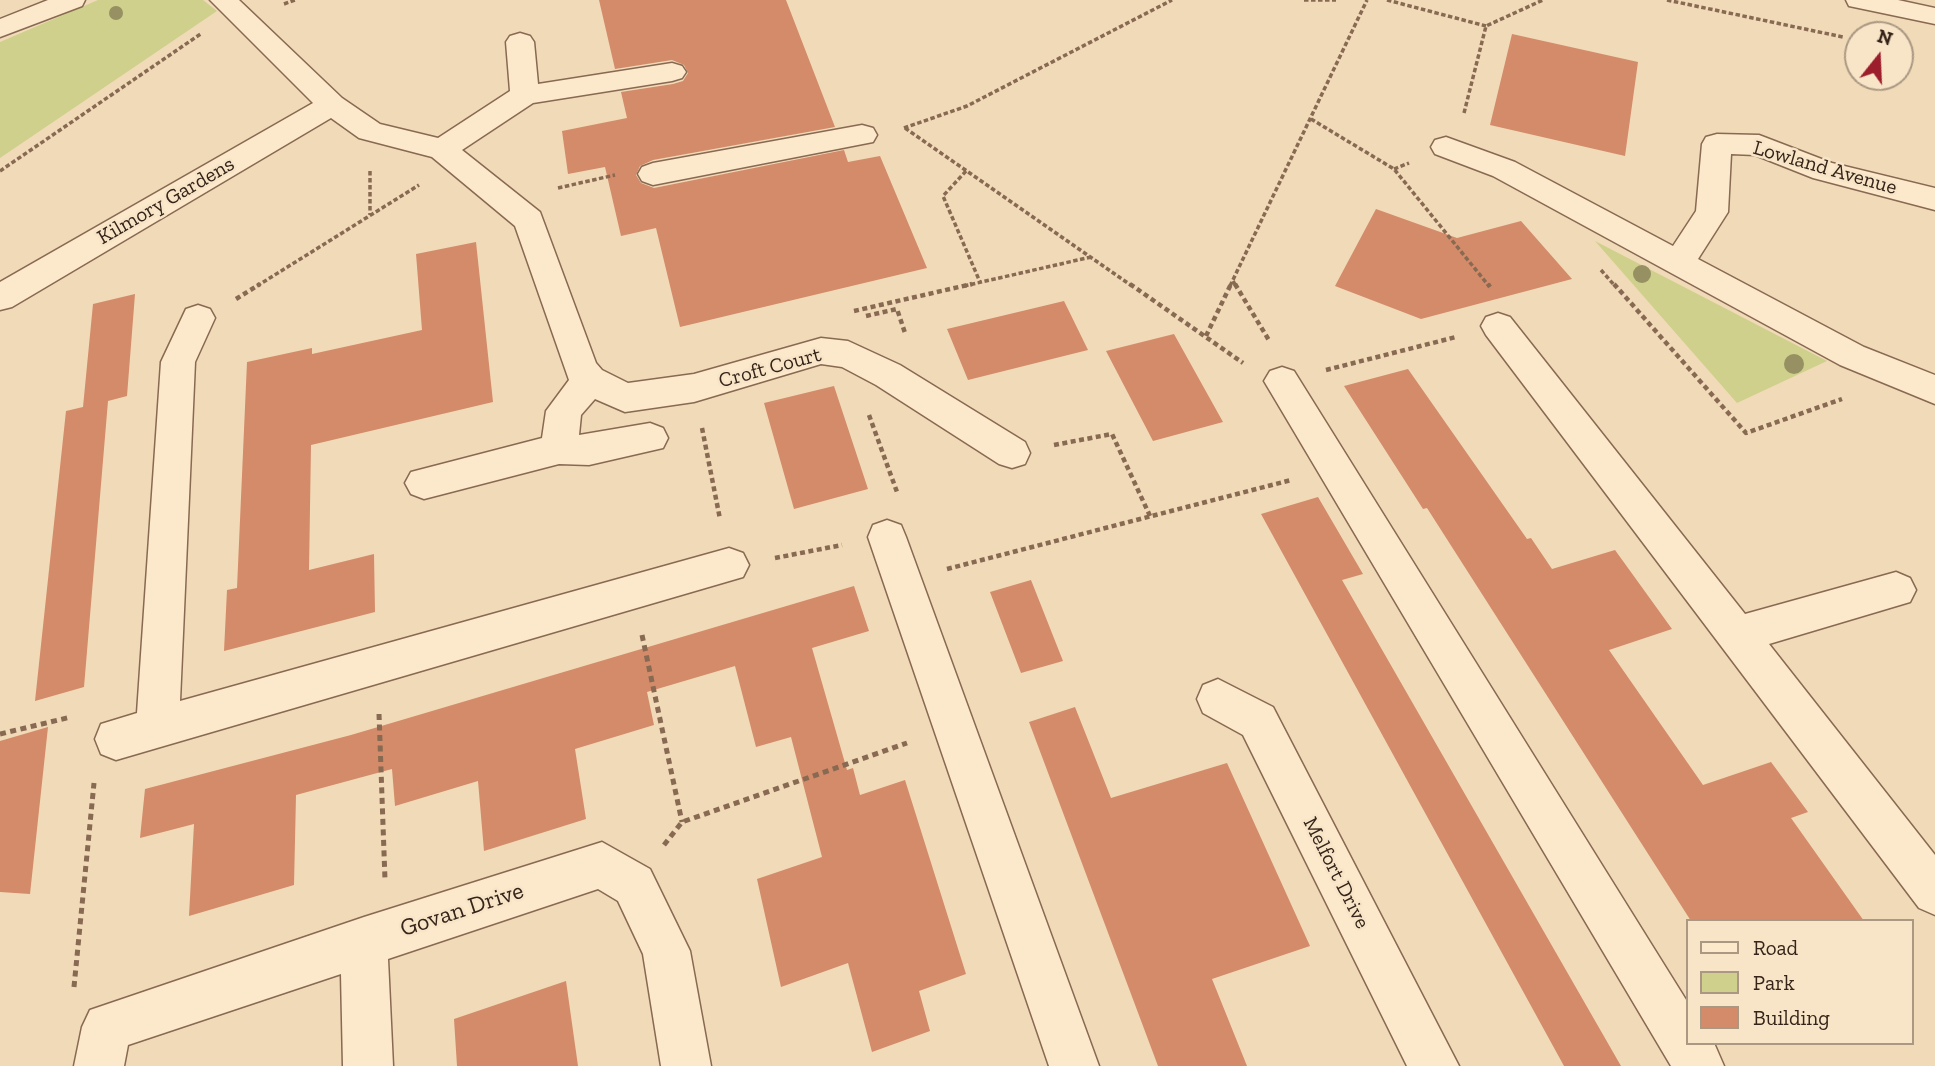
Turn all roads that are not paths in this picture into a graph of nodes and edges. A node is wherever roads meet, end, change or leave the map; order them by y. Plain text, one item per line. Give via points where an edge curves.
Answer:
1 (72, 0) edge
2 (1859, 0) edge
3 (229, 6) edge
4 (1935, 16) edge
5 (0, 29) edge
6 (520, 42) dead end
7 (672, 72) dead end
8 (525, 95) junction
9 (332, 105) junction
10 (862, 135) road end
11 (1447, 147) road end
12 (449, 155) junction
13 (653, 174) dead end
14 (1935, 199) edge
15 (1679, 263) junction
16 (0, 298) edge
17 (198, 318) road end
18 (1498, 326) road end
19 (590, 380) junction
20 (1282, 381) road end
21 (1935, 390) edge
22 (650, 438) dead end
23 (559, 449) junction
24 (1012, 453) road end
25 (424, 484) dead end
26 (887, 537) road end
27 (729, 565) road end
28 (1896, 590) dead end
29 (1736, 635) junction
30 (1218, 699) dead end
31 (157, 728) junction
32 (116, 739) road end
33 (1935, 892) edge
34 (376, 937) junction
35 (1686, 1045) edge
36 (1686, 1045) edge
37 (103, 1047) edge
38 (368, 1066) edge
39 (686, 1066) edge
40 (1073, 1066) edge
41 (1434, 1066) edge
42 (1699, 1066) edge

1 - 5 street
2 - 4 street
3 - 9 street
6 - 8 street
7 - 8 street
8 - 12 street
9 - 12 street via 370,131
9 - 16 street, Kilmory Gardens
10 - 13 street
11 - 15 street via 1504,169
12 - 19 street via 529,220 581,370
14 - 15 street, Lowland Avenue via 1824,171 1759,145 1717,144 1712,212
15 - 21 street via 1852,356
17 - 31 street via 178,362
18 - 29 street
19 - 23 street via 564,411
19 - 24 street, Croft Court via 625,398 694,388 821,351 848,354
20 - 35 street
22 - 23 street via 589,450
23 - 25 street
26 - 40 street
27 - 31 street
28 - 29 street
29 - 33 street
30 - 41 street, Melfort Drive via 1258,721
31 - 32 street
34 - 37 street, Govan Drive
34 - 38 street
34 - 39 street, Govan Drive via 602,865 634,885 666,951
36 - 42 street

